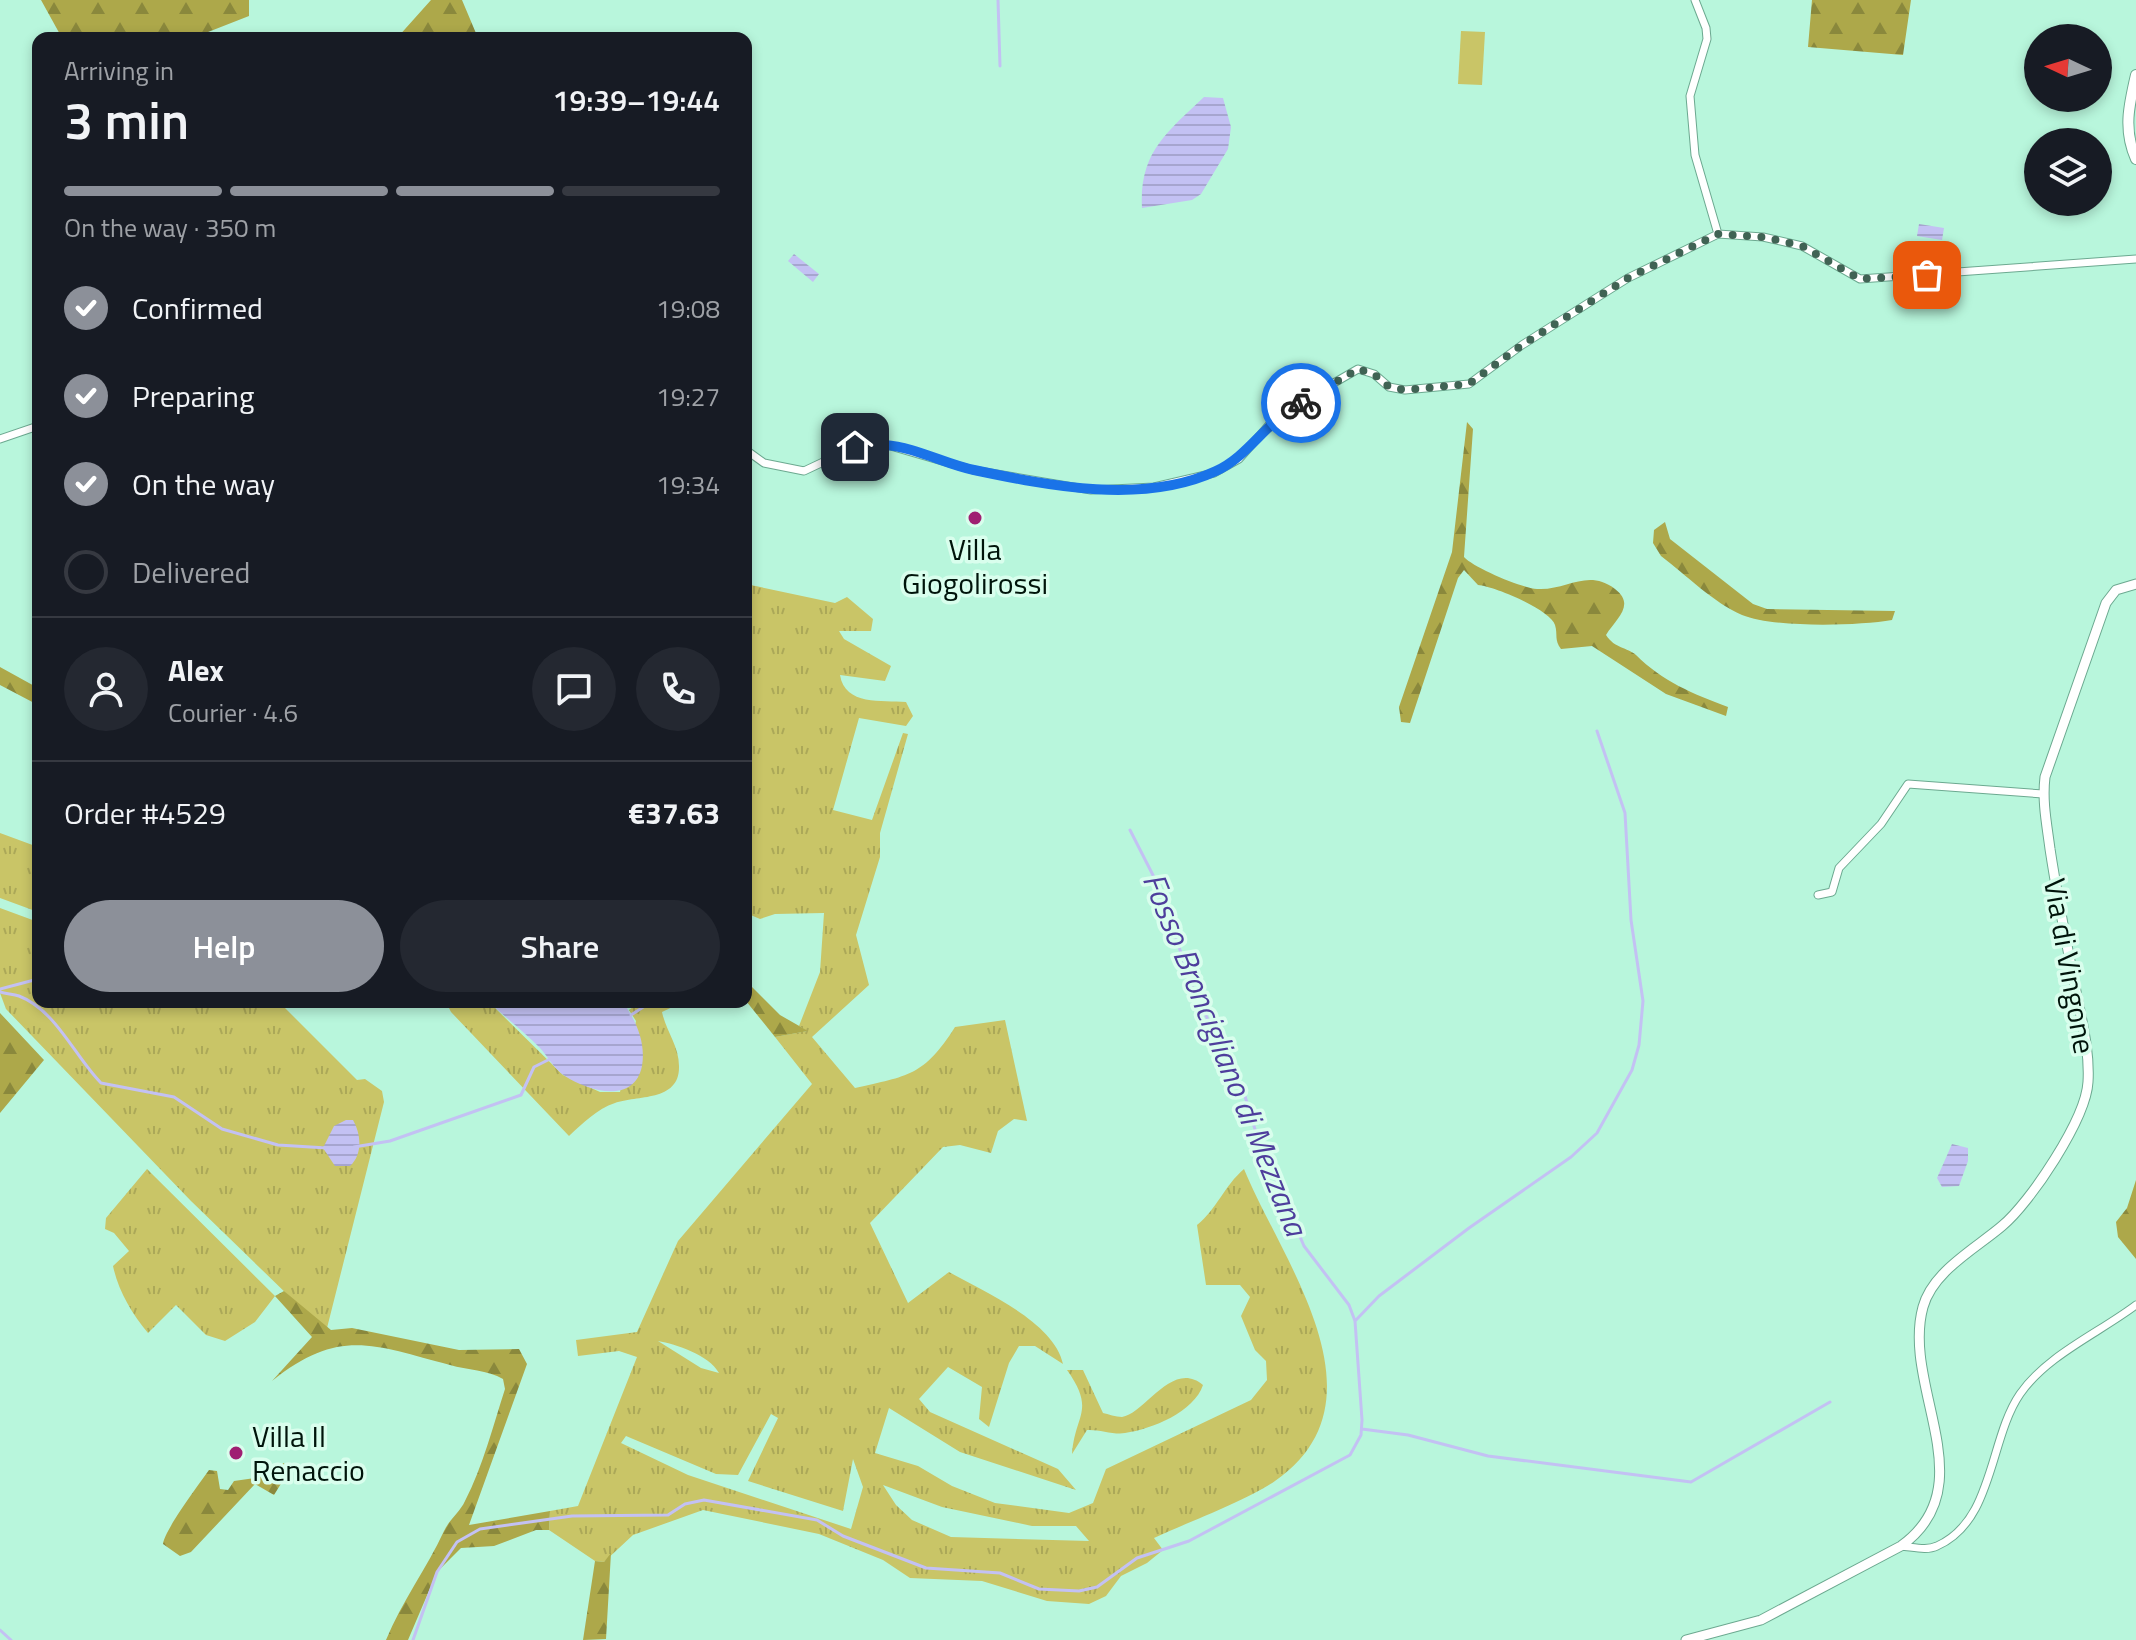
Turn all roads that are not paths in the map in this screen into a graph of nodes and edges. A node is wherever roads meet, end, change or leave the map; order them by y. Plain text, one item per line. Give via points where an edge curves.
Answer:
1 (1695, 0) edge
2 (2136, 75) edge
3 (2136, 159) edge
4 (1718, 234) junction
5 (2136, 259) edge
6 (32, 428) edge
7 (0, 439) edge
8 (752, 454) edge
9 (2136, 584) edge
10 (2043, 794) junction
11 (1818, 895) dead end
12 (2136, 1305) edge
13 (1901, 1546) junction
14 (1686, 1640) edge

1 - 4 street via 1707,39 1690,96 1695,155
2 - 3 main road via 2128,134
4 - 5 street via 1802,246 1860,279
4 - 8 street via 1628,278 1522,345 1475,382 1405,390 1358,369 1277,416 1239,459 1214,473 1154,487 1091,490 973,470 887,445 855,447 804,471 764,463
6 - 7 street
9 - 10 street, Via di Vingone via 2116,590 2106,603
10 - 11 street via 1908,784 1881,824 1839,868 1832,892
10 - 13 street, Via di Vingone via 2086,1044 2088,1085 2073,1125 2038,1185 2005,1224 1941,1276 1923,1306 1922,1350 1941,1479 1928,1521
12 - 13 street via 2042,1370 2020,1394 1972,1514 1954,1535 1936,1547
13 - 14 street, Via di Vingone via 1761,1620

